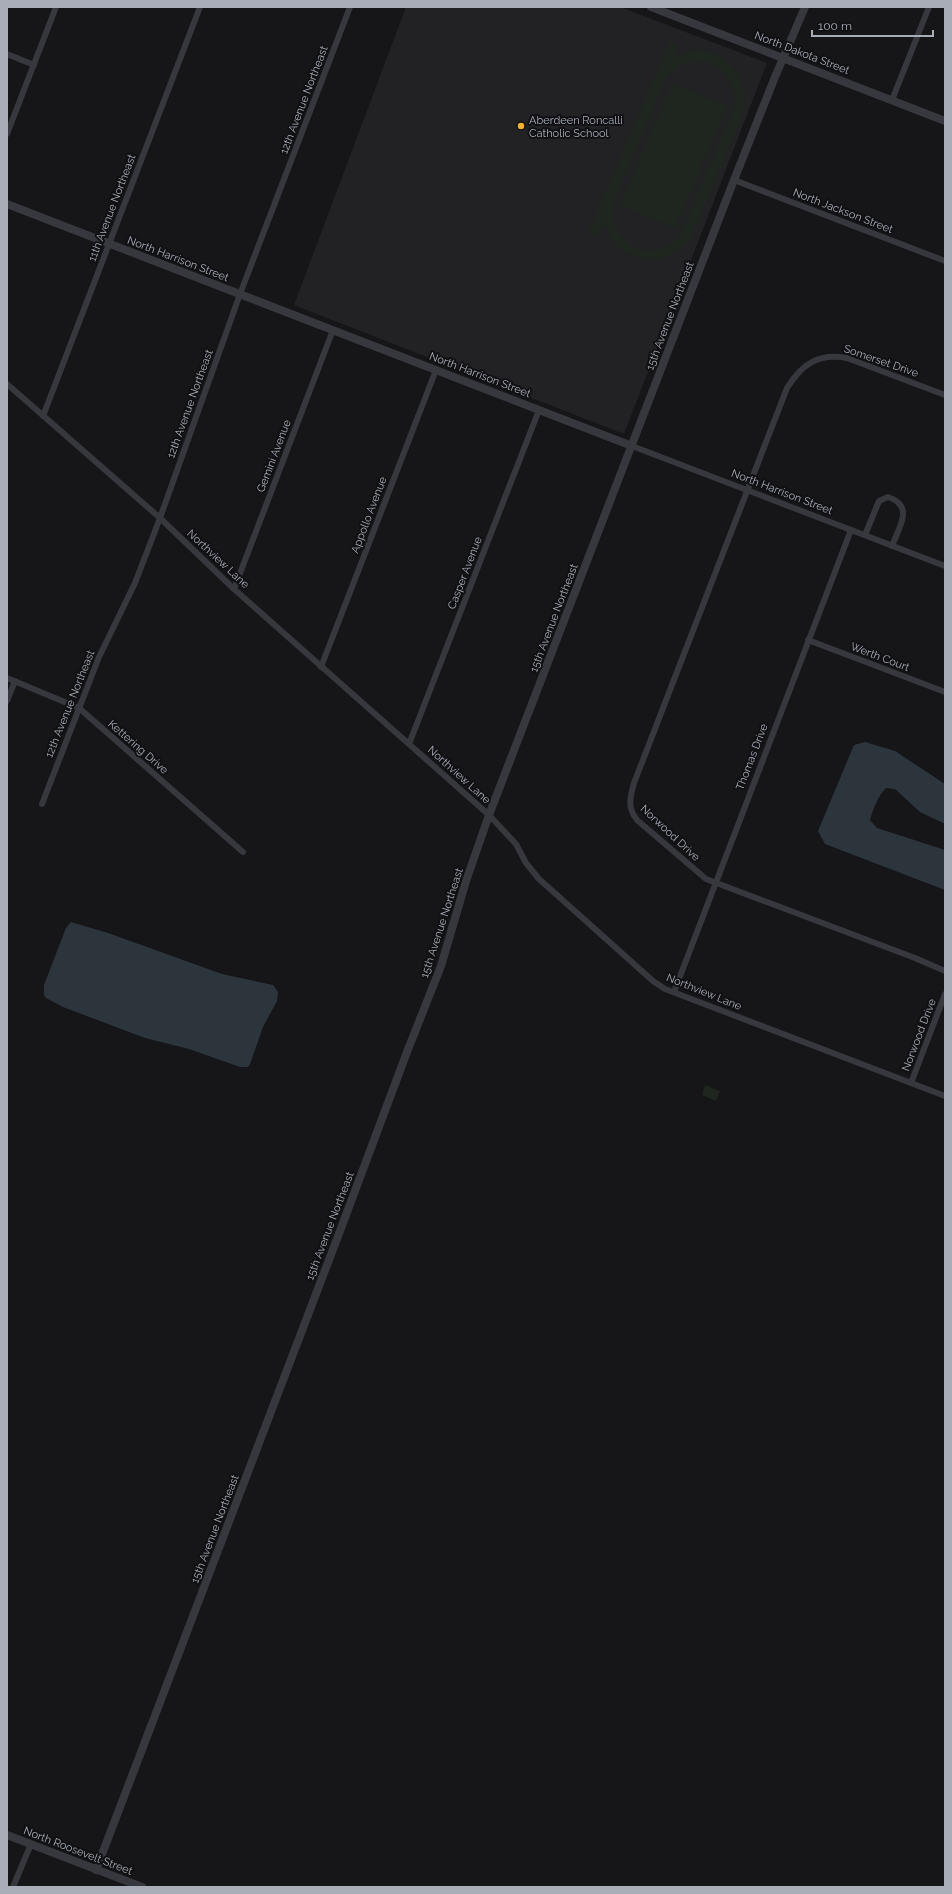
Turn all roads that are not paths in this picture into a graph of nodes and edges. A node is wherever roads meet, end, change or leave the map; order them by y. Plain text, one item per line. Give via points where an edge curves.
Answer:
1 (56, 7) edge
2 (200, 7) edge
3 (350, 7) edge
4 (651, 7) edge
5 (805, 7) edge
6 (929, 7) edge
7 (7, 54) edge
8 (783, 58) junction
9 (34, 65) junction
10 (892, 100) junction
11 (945, 121) edge
12 (7, 134) edge
13 (734, 180) junction
14 (7, 204) edge
15 (109, 244) junction
16 (945, 261) edge
17 (240, 294) junction
18 (333, 330) junction
19 (436, 370) junction
20 (7, 384) edge
21 (945, 395) edge
22 (539, 410) junction
23 (43, 416) junction
24 (632, 446) junction
25 (747, 490) junction
26 (160, 518) junction
27 (851, 530) junction
28 (864, 535) junction
29 (892, 546) junction
30 (945, 566) edge
31 (234, 589) junction
32 (808, 640) junction
33 (321, 667) junction
34 (7, 678) edge
35 (15, 681) junction
36 (945, 692) edge
37 (7, 701) edge
38 (78, 708) junction
39 (409, 744) junction
40 (42, 804) dead end
41 (489, 816) junction
42 (243, 852) dead end
43 (715, 883) junction
44 (945, 971) edge
45 (674, 992) junction
46 (945, 994) edge
47 (911, 1083) junction
48 (945, 1096) edge
49 (7, 1835) edge
50 (31, 1844) junction
51 (96, 1870) junction
52 (13, 1887) edge
53 (142, 1887) edge

1 - 9 street
2 - 15 street, 11th Avenue Northeast
3 - 17 street, 12th Avenue Northeast
4 - 8 street, North Dakota Street
5 - 8 street, 15th Avenue Northeast
6 - 10 street
7 - 9 street
8 - 10 street, North Dakota Street
8 - 13 street, 15th Avenue Northeast
9 - 12 street
10 - 11 street, North Dakota Street
13 - 16 street, North Jackson Street
13 - 24 street, 15th Avenue Northeast
14 - 15 street, North Harrison Street
15 - 17 street, North Harrison Street
15 - 23 street, 11th Avenue Northeast
17 - 18 street, North Harrison Street
17 - 26 street, 12th Avenue Northeast
18 - 19 street, North Harrison Street
18 - 31 street, Gemini Avenue
19 - 22 street, North Harrison Street
19 - 33 street, Appollo Avenue
20 - 23 street, Northview Lane
21 - 25 street, Somerset Drive via 847,358 830,356 814,360 795,375 787,388
22 - 24 street, North Harrison Street
22 - 39 street, Casper Avenue
23 - 26 street, Northview Lane
24 - 25 street, North Harrison Street
24 - 41 street, 15th Avenue Northeast
25 - 27 street, North Harrison Street
25 - 43 street, Norwood Drive via 634,783 629,802 637,820 700,875
26 - 31 street, Northview Lane
26 - 38 street, 12th Avenue Northeast via 135,583 99,657
27 - 28 street, North Harrison Street
27 - 32 street, Thomas Drive
28 - 29 street, North Harrison Street
28 - 29 street via 879,501 888,497 898,500 903,507 903,516
29 - 30 street, North Harrison Street
31 - 33 street, Northview Lane
32 - 36 street, Werth Court
32 - 43 street, Thomas Drive
33 - 39 street, Northview Lane
34 - 35 street, Kettering Drive
35 - 37 street
35 - 38 street, Kettering Drive
38 - 40 street, 12th Avenue Northeast
38 - 42 street, Kettering Drive
39 - 41 street, Northview Lane
41 - 45 street, Northview Lane via 516,844 539,880 653,981
41 - 51 street, 15th Avenue Northeast via 466,881 441,966
43 - 44 street, Norwood Drive
43 - 45 street, Thomas Drive
45 - 47 street, Northview Lane
46 - 47 street, Norwood Drive
47 - 48 street, Northview Lane
49 - 50 street, North Roosevelt Street
50 - 51 street, North Roosevelt Street
50 - 52 street
51 - 53 street, North Roosevelt Street

